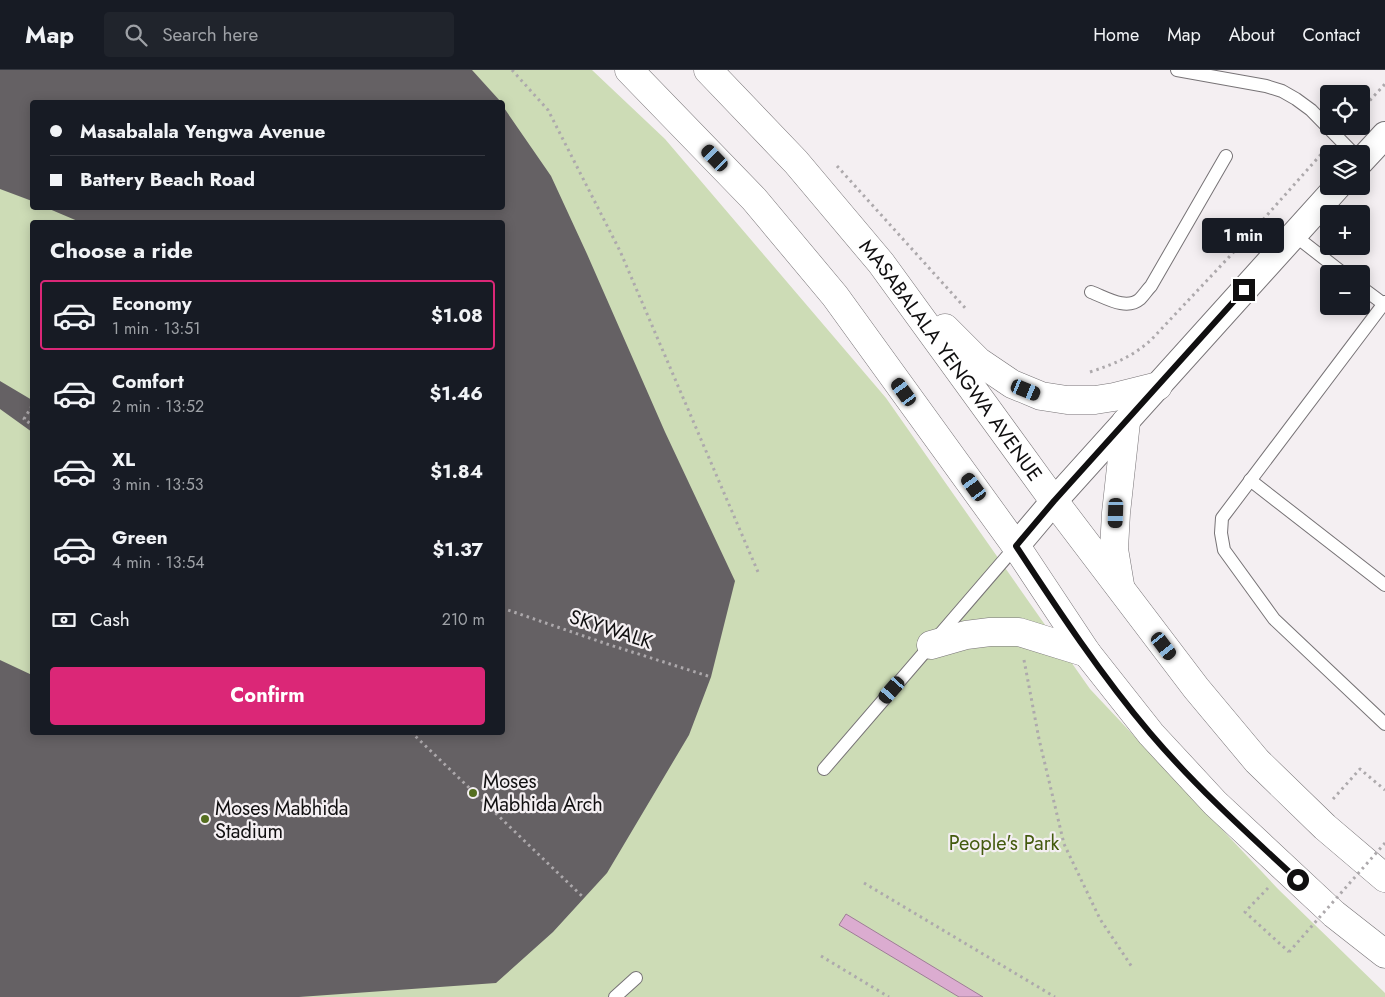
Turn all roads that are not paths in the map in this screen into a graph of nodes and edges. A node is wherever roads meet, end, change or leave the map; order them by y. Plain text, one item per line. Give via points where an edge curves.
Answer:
1 (630, 70) edge
2 (708, 70) edge
3 (1178, 70) edge
4 (1385, 134) edge
5 (1346, 145) edge
6 (1370, 151) edge
7 (1226, 156) dead end
8 (1330, 195) edge
9 (1294, 235) junction
10 (881, 263) junction
11 (1332, 265) edge
12 (1091, 292) dead end
13 (1370, 294) edge
14 (1384, 304) edge
15 (1158, 386) junction
16 (1126, 422) junction
17 (1250, 480) junction
18 (1054, 501) junction
19 (1016, 546) junction
20 (1385, 585) edge
21 (1121, 589) junction
22 (931, 645) junction
23 (1087, 653) junction
24 (1385, 724) edge
25 (824, 769) dead end
26 (1385, 878) edge
27 (1385, 954) edge
28 (636, 978) dead end
29 (615, 997) edge

1 - 19 main road via 754,199 835,296
2 - 10 main road, MASABALALA YENGWA AVENUE via 796,162
3 - 5 lane via 1282,91 1311,110
4 - 6 street
7 - 12 lane via 1151,286 1139,300 1130,304 1120,303
8 - 9 street
9 - 11 lane
9 - 15 street
10 - 15 main road via 978,361 1012,384 1040,396 1067,400 1104,399
10 - 18 main road, MASABALALA YENGWA AVENUE
13 - 14 lane
14 - 17 lane
15 - 16 street
16 - 18 street
16 - 21 main road via 1114,549
17 - 20 lane
17 - 24 lane via 1222,518 1224,550 1274,619
18 - 19 street
18 - 21 main road, MASABALALA YENGWA AVENUE
19 - 22 lane
19 - 23 main road
21 - 26 main road, MASABALALA YENGWA AVENUE via 1196,688 1257,761
22 - 23 main road via 966,635 1019,632
22 - 25 lane
23 - 27 main road via 1151,734 1215,803 1334,914
28 - 29 lane

